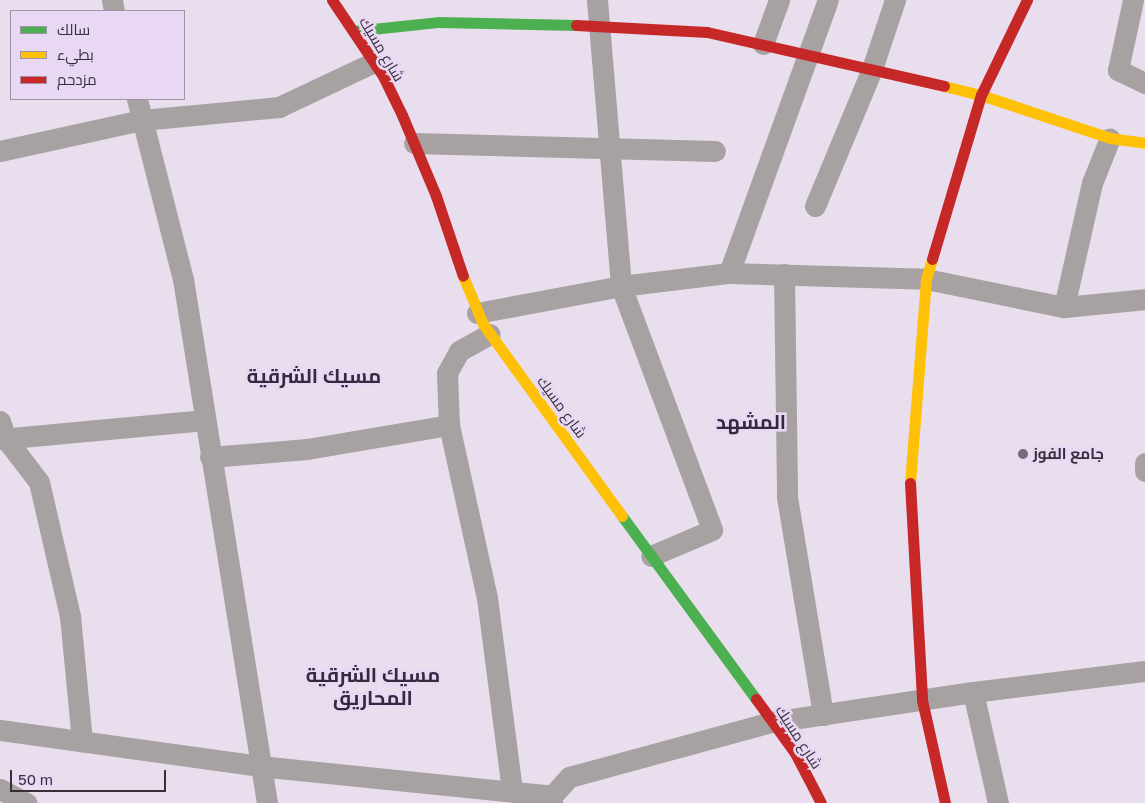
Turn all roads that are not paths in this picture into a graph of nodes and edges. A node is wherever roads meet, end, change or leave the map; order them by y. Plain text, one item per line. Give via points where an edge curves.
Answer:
1 (332, 0) edge
2 (597, 0) edge
3 (779, 0) edge
4 (828, 0) edge
5 (895, 0) edge
6 (1027, 0) edge
7 (1133, 0) edge
8 (601, 25) junction
9 (353, 31) junction
10 (763, 44) junction
11 (809, 54) junction
12 (374, 62) junction
13 (872, 69) junction
14 (1145, 83) edge
15 (981, 95) junction
16 (137, 100) edge
17 (142, 120) junction
18 (1110, 138) junction
19 (414, 143) junction
20 (1145, 143) edge
21 (610, 148) junction
22 (0, 151) edge
23 (715, 151) dead end
24 (815, 206) dead end
25 (729, 273) junction
26 (784, 274) junction
27 (926, 279) junction
28 (621, 286) junction
29 (1145, 299) edge
30 (1064, 307) junction
31 (477, 313) junction
32 (490, 334) junction
33 (205, 420) junction
34 (449, 425) junction
35 (2, 433) edge
36 (210, 457) junction
37 (1145, 464) edge
38 (1145, 471) edge
39 (651, 556) junction
40 (1145, 671) edge
41 (973, 692) junction
42 (922, 700) junction
43 (823, 714) junction
44 (772, 722) junction
45 (0, 730) edge
46 (82, 741) junction
47 (259, 766) junction
48 (0, 789) edge
49 (512, 791) junction
50 (552, 799) edge
51 (26, 803) edge
52 (267, 803) edge
53 (821, 803) edge
54 (945, 803) edge
55 (998, 803) edge

1 - 9 street, شارع مسيك
2 - 8 street
3 - 10 street
4 - 11 street
5 - 13 street
6 - 15 street
7 - 14 street via 1118,70
8 - 9 street via 438,22
8 - 10 street via 707,32
8 - 21 street
9 - 12 street, شارع مسيك
10 - 11 street
11 - 13 street
11 - 25 street
12 - 17 street via 279,107
12 - 19 street, شارع مسيك
13 - 15 street
13 - 24 street
15 - 18 street
15 - 27 street
16 - 17 street
17 - 22 street
17 - 33 street via 183,279
18 - 20 street
18 - 30 street via 1092,183
19 - 21 street
19 - 31 street, شارع مسيك
21 - 23 street
21 - 28 street
25 - 26 street
25 - 28 street
26 - 27 street
26 - 43 street via 787,498
27 - 30 street
27 - 42 street via 910,480
28 - 31 street
28 - 39 street via 712,530
29 - 30 street
31 - 32 street, شارع مسيك
32 - 34 street via 459,351 447,373
32 - 39 street, شارع مسيك
33 - 35 street
33 - 36 street
34 - 36 street via 307,449
34 - 49 street via 487,598
35 - 46 street via 39,482 70,616
36 - 47 street
37 - 38 street
39 - 44 street, شارع مسيك
40 - 41 street
41 - 42 street
41 - 55 street
42 - 43 street
42 - 54 street
43 - 44 street
44 - 50 street via 569,777
44 - 53 street, شارع مسيك via 795,753
45 - 46 street
46 - 47 street
47 - 49 street
47 - 52 street
48 - 51 street
49 - 50 street

